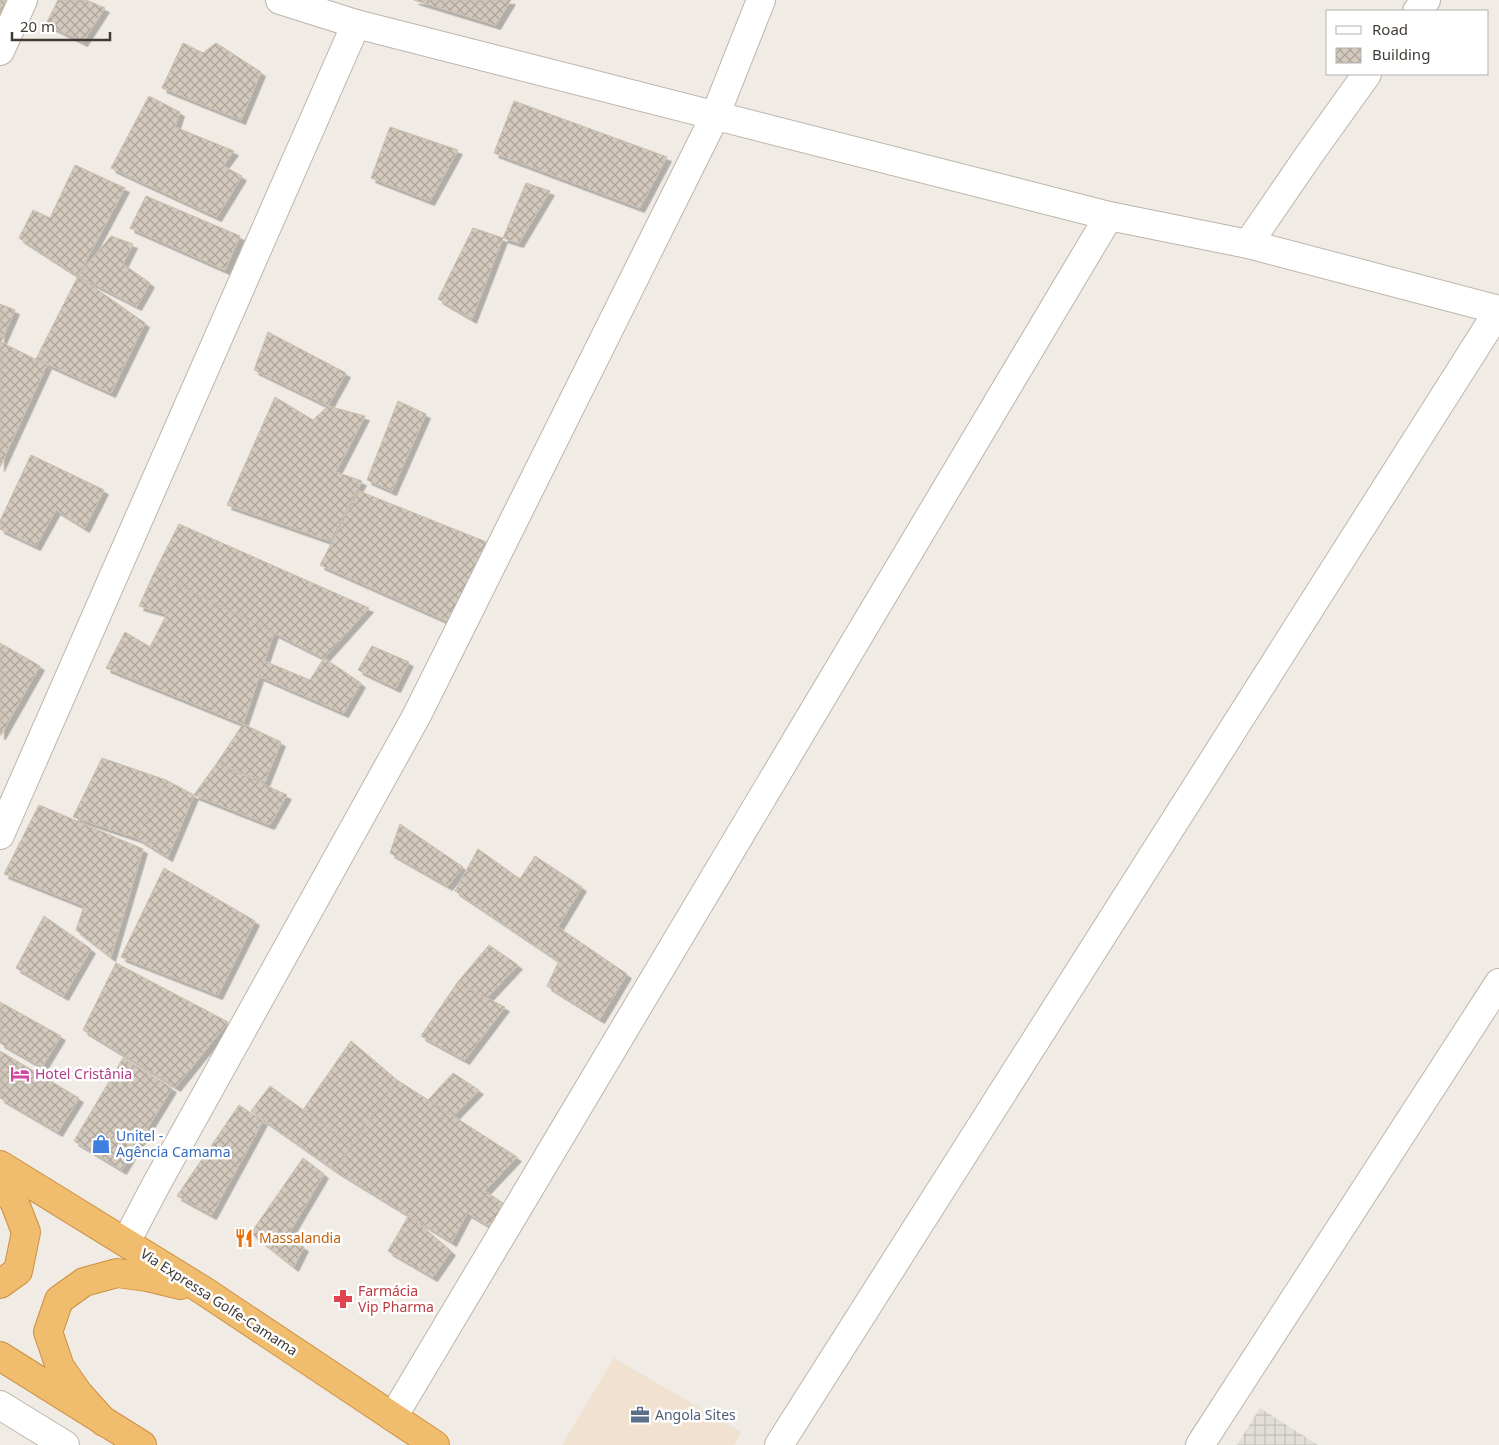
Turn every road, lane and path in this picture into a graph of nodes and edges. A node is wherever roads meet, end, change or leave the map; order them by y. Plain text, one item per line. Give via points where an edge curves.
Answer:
1 (23, 0) edge
2 (761, 0) edge
3 (284, 1) edge
4 (356, 24) junction
5 (0, 50) edge
6 (1366, 75) edge
7 (715, 116) junction
8 (1110, 216) junction
9 (1248, 244) junction
10 (1499, 310) edge
11 (0, 835) edge
12 (1499, 983) edge
13 (0, 1165) edge
14 (0, 1186) edge
15 (126, 1242) junction
16 (0, 1284) edge
17 (204, 1291) junction
18 (0, 1356) edge
19 (0, 1405) edge
20 (393, 1417) junction
21 (104, 1422) junction
22 (65, 1445) edge
23 (142, 1445) edge
24 (435, 1445) edge
25 (779, 1445) edge
26 (1200, 1445) edge

1 - 5 street
2 - 7 street
3 - 4 street
4 - 7 street
4 - 11 street
6 - 9 street
7 - 8 street
7 - 15 street via 417,715
8 - 9 street
8 - 20 street
9 - 10 street
10 - 25 street
12 - 26 street
13 - 15 highway, Via Expressa Golfe-Camama
14 - 16 highway via 14,1202 26,1232 18,1271
15 - 17 highway, Via Expressa Golfe-Camama
17 - 20 highway, Via Expressa Golfe-Camama
17 - 21 highway via 117,1273 84,1282 59,1300 48,1332 60,1367
18 - 21 highway
19 - 22 street
20 - 24 highway, Via Expressa Golfe-Camama
21 - 23 highway

